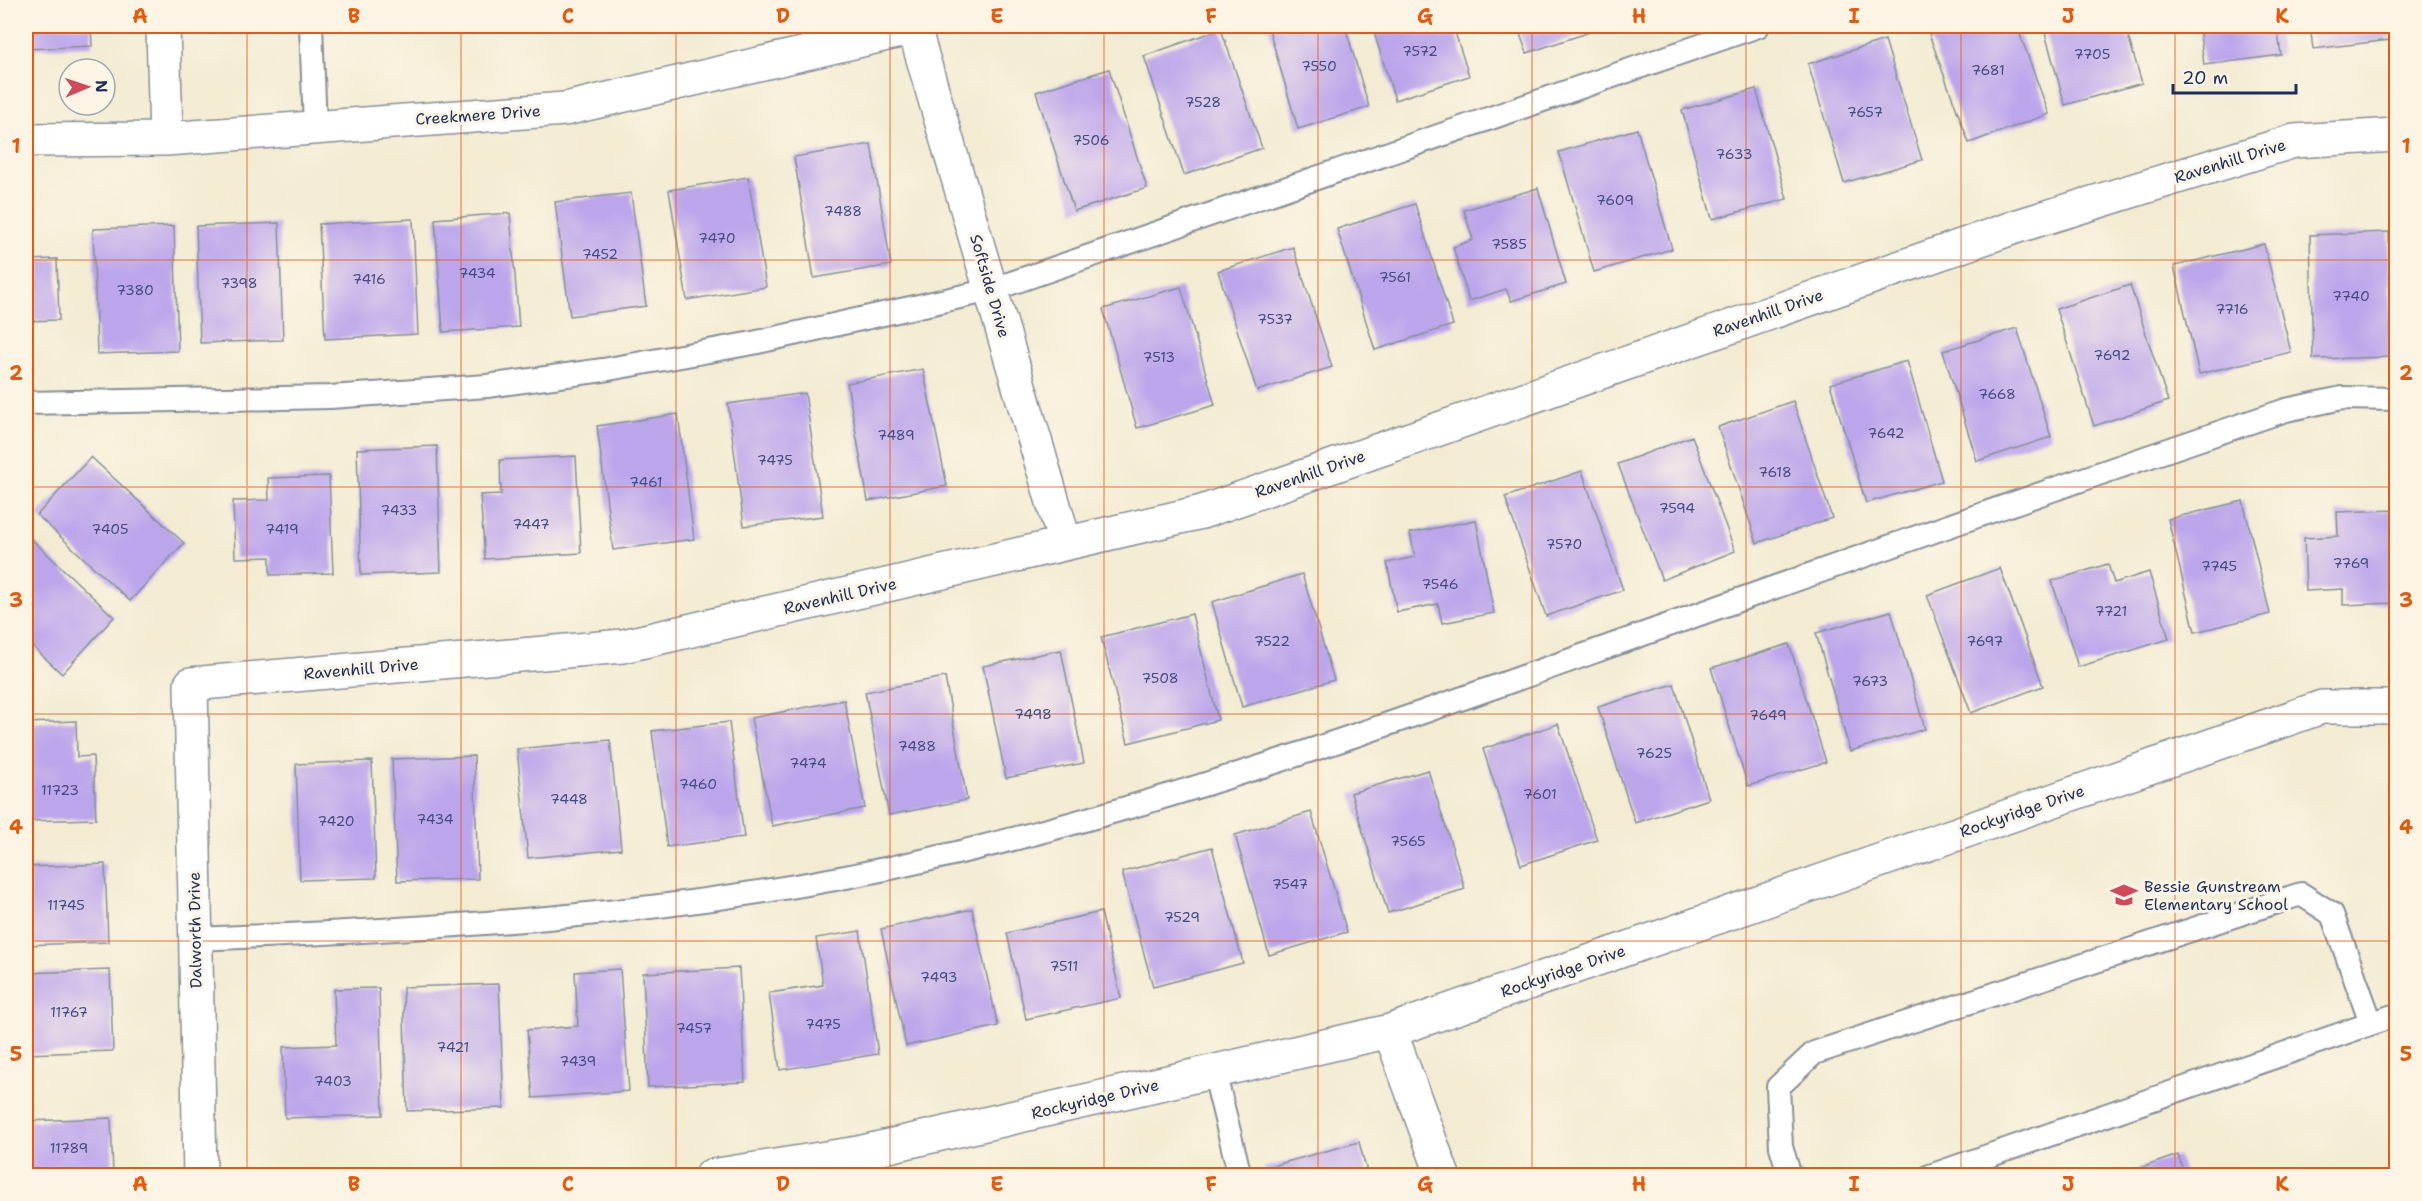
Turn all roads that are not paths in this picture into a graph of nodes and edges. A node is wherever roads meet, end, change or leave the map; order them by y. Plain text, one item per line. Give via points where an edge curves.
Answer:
1 (164, 26) edge
2 (310, 26) edge
3 (1758, 26) edge
4 (918, 27) edge
5 (315, 127) junction
6 (2397, 135) edge
7 (165, 139) junction
8 (26, 140) edge
9 (991, 290) junction
10 (2397, 399) edge
11 (26, 403) edge
12 (1065, 543) junction
13 (191, 684) joint
14 (2397, 707) edge
15 (195, 939) junction
16 (2397, 1015) edge
17 (2371, 1023) junction
18 (1390, 1031) junction
19 (1214, 1071) junction
20 (200, 1176) edge
21 (711, 1176) edge
22 (1240, 1176) edge
23 (1443, 1176) edge
24 (1790, 1176) edge
25 (1930, 1176) edge

1 - 7 street
2 - 5 lane
3 - 9 lane
4 - 5 street, Creekmere Drive via 565,109
4 - 9 street, Softside Drive
5 - 7 street, Creekmere Drive
6 - 12 street, Ravenhill Drive via 2295,141 2272,148 2018,226 1202,512
7 - 8 street, Creekmere Drive
9 - 11 lane via 753,343 487,386 330,398
9 - 12 street, Softside Drive
10 - 15 lane via 2342,398 2286,410 1302,754 1087,820 928,860 724,898 559,919
12 - 13 street, Ravenhill Drive via 623,646
13 - 15 street, Dalworth Drive
14 - 18 street, Rockyridge Drive via 2322,707
15 - 20 street, Dalworth Drive
16 - 17 lane
17 - 24 lane via 2332,914 2301,894 1814,1053 1778,1087 1781,1147
17 - 25 lane
18 - 19 street, Rockyridge Drive
18 - 23 street
19 - 21 street, Rockyridge Drive via 858,1153
19 - 22 lane

